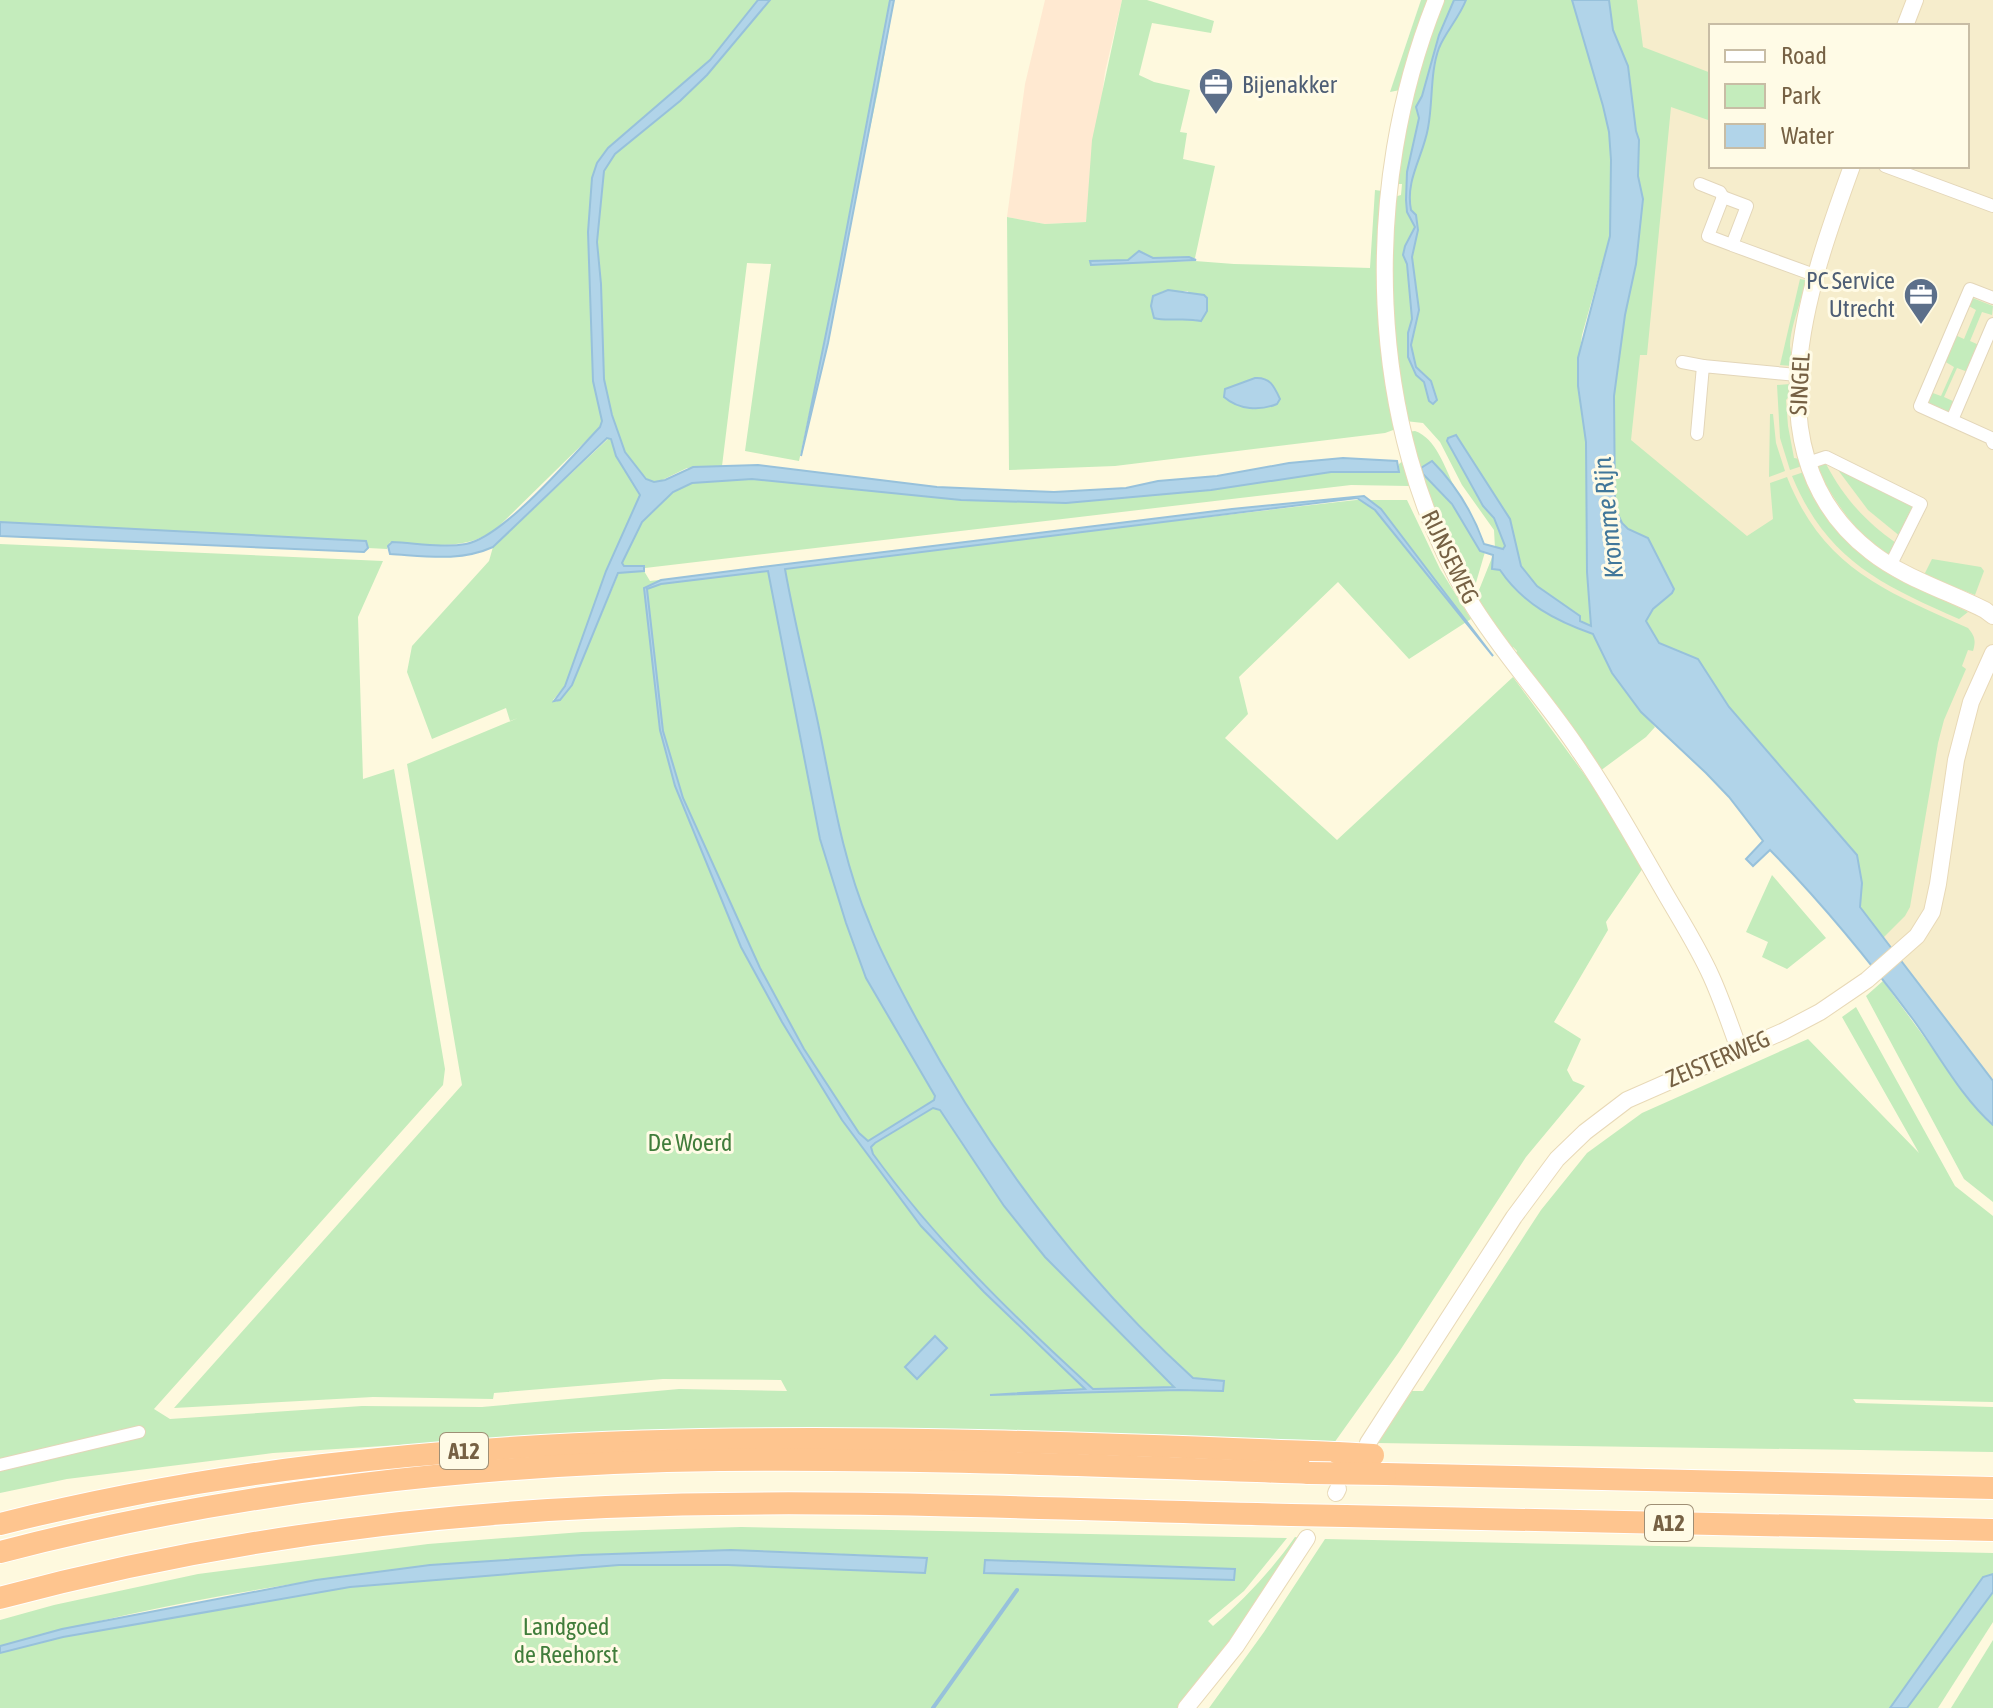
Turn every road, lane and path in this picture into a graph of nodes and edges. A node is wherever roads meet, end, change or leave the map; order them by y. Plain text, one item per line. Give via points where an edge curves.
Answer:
1 (1436, 0) edge
2 (1910, 1) edge
3 (1905, 24) edge
4 (1851, 168) edge
5 (1890, 168) edge
6 (1700, 184) dead end
7 (1723, 197) junction
8 (1993, 206) edge
9 (1732, 245) junction
10 (1817, 276) junction
11 (1991, 293) edge
12 (1993, 324) edge
13 (1682, 362) dead end
14 (1703, 366) junction
15 (1797, 375) junction
16 (1952, 420) junction
17 (1697, 434) dead end
18 (1993, 443) edge
19 (1808, 463) junction
20 (1890, 566) junction
21 (1993, 616) edge
22 (1993, 653) edge
23 (1739, 1049) junction
24 (139, 1432) dead end
25 (1371, 1449) junction
26 (0, 1465) edge
27 (1432, 1474) junction
28 (1993, 1488) edge
29 (0, 1524) edge
30 (1993, 1530) edge
31 (1307, 1538) dead end
32 (0, 1552) edge
33 (0, 1598) edge
34 (1186, 1708) edge

1 - 23 street, RIJNSEWEG via 1405,91 1389,203 1385,320 1410,463 1469,600 1614,803 1702,958
2 - 3 street
4 - 10 street, SINGEL
5 - 8 street
6 - 7 street
7 - 9 street via 1747,206
7 - 9 street via 1708,236
9 - 10 street
10 - 15 street, SINGEL
11 - 16 street via 1970,289 1920,406
12 - 16 street
13 - 14 street
14 - 15 street
14 - 17 street
15 - 19 street, SINGEL via 1797,418
16 - 18 street
19 - 20 street, SINGEL via 1839,520
19 - 20 street via 1826,457 1921,504
20 - 21 street, SINGEL
22 - 23 street, ZEISTERWEG via 1975,688 1959,746 1932,912 1917,936 1820,1012
23 - 25 street, ZEISTERWEG via 1627,1100 1557,1159 1514,1217
24 - 26 street
25 - 27 highway, A12
25 - 29 highway, A12, bridge via 1338,1453 979,1439 601,1442 300,1466
27 - 28 highway, A12
27 - 32 highway, A12, bridge via 719,1460 554,1468 432,1477 239,1502
30 - 33 highway, A12, bridge via 676,1504 526,1511 371,1527 230,1548
31 - 34 street via 1236,1646

